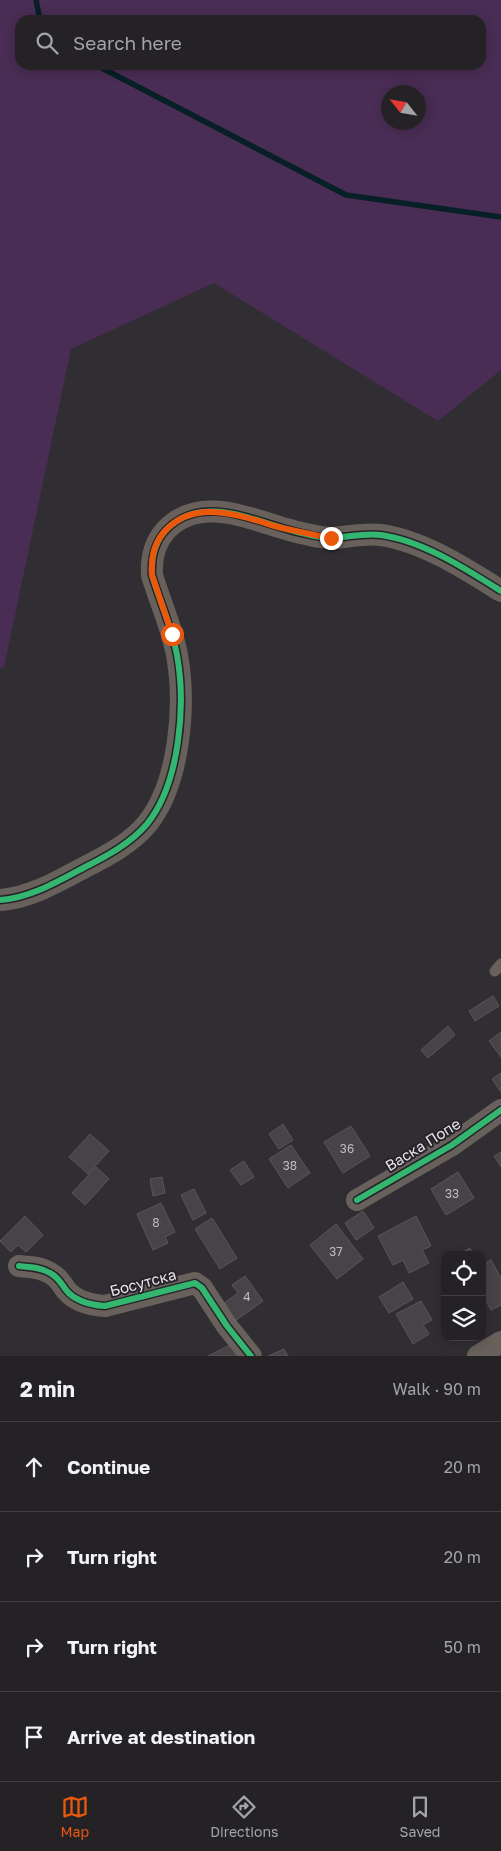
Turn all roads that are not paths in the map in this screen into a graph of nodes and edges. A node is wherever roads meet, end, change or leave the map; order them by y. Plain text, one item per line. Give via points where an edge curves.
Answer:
1 (501, 591) edge
2 (0, 900) edge
3 (501, 1110) edge
4 (357, 1200) dead end
5 (19, 1266) dead end
6 (501, 1342) edge
7 (251, 1356) edge
8 (478, 1356) edge

1 - 2 street via 450,561 399,539 370,534 331,538 304,534 221,512 196,513 176,521 157,542 151,567 172,634 180,675 180,721 164,796 147,824 118,848 50,885
3 - 4 street, Васка Попе via 452,1145
5 - 7 street, Босутска via 49,1272 74,1297 94,1305 105,1306 195,1283 202,1288
6 - 8 street

